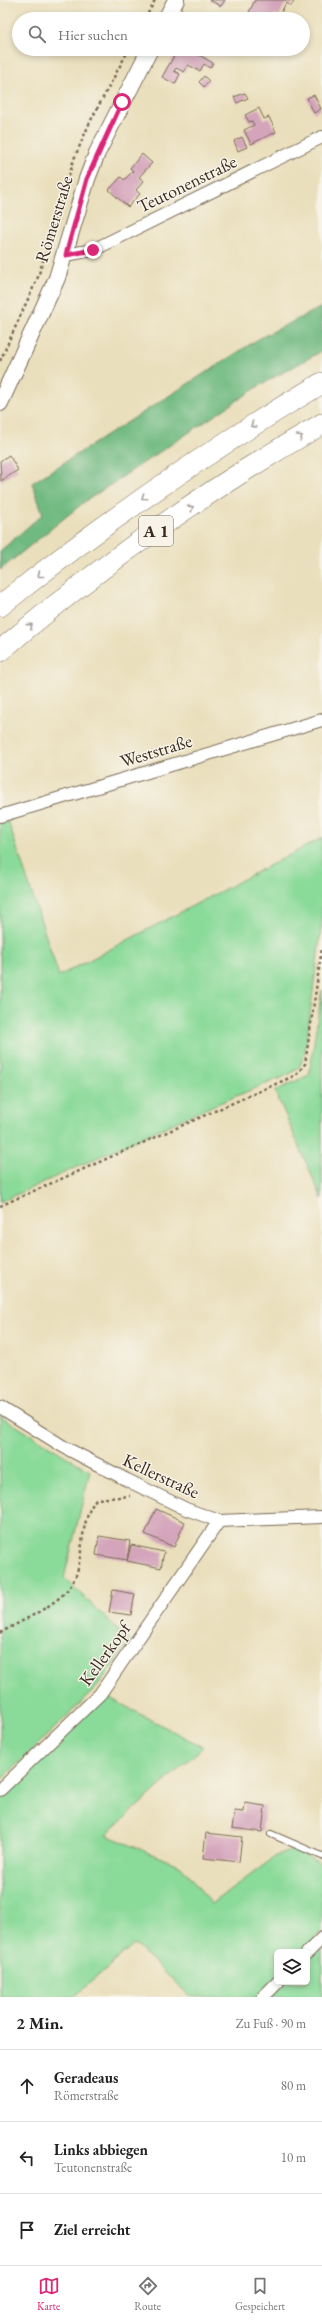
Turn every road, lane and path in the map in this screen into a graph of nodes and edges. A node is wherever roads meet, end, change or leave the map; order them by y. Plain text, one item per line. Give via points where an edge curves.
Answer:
1 (154, 0) edge
2 (176, 0) edge
3 (148, 12) edge
4 (170, 12) edge
5 (125, 56) edge
6 (146, 56) edge
7 (322, 137) edge
8 (66, 255) junction
9 (0, 361) edge
10 (322, 383) edge
11 (0, 403) edge
12 (322, 424) edge
13 (0, 606) edge
14 (0, 651) edge
15 (322, 720) edge
16 (0, 816) edge
17 (322, 948) edge
18 (0, 1206) edge
19 (0, 1407) edge
20 (132, 1496) dead end
21 (322, 1517) edge
22 (219, 1521) junction
23 (0, 1633) edge
24 (0, 1790) edge
25 (270, 1834) dead end
26 (322, 1856) edge
27 (322, 1938) edge
28 (310, 1950) edge
29 (275, 1985) edge
30 (263, 1997) edge

1 - 3 path
2 - 4 street
5 - 9 path via 90,122 74,159 38,277
6 - 8 street, Römerstraße via 97,153 87,179
7 - 8 street, Teutonenstraße via 93,250
8 - 11 street, Römerstraße
10 -> 13 highway, A 1 via 177,474 87,538
14 -> 12 highway, A 1 via 36,620 156,531
15 - 16 street, Weststraße
17 - 18 path via 305,1064 296,1075
19 - 22 street, Kellerstraße via 64,1447 127,1480 186,1509
20 - 23 path via 96,1499 88,1510 76,1573 70,1587 58,1599
21 - 22 street, Kellerstraße
22 - 24 street, Kellerkopf via 100,1694
25 - 26 lane
27 - 28 street
29 - 30 street

